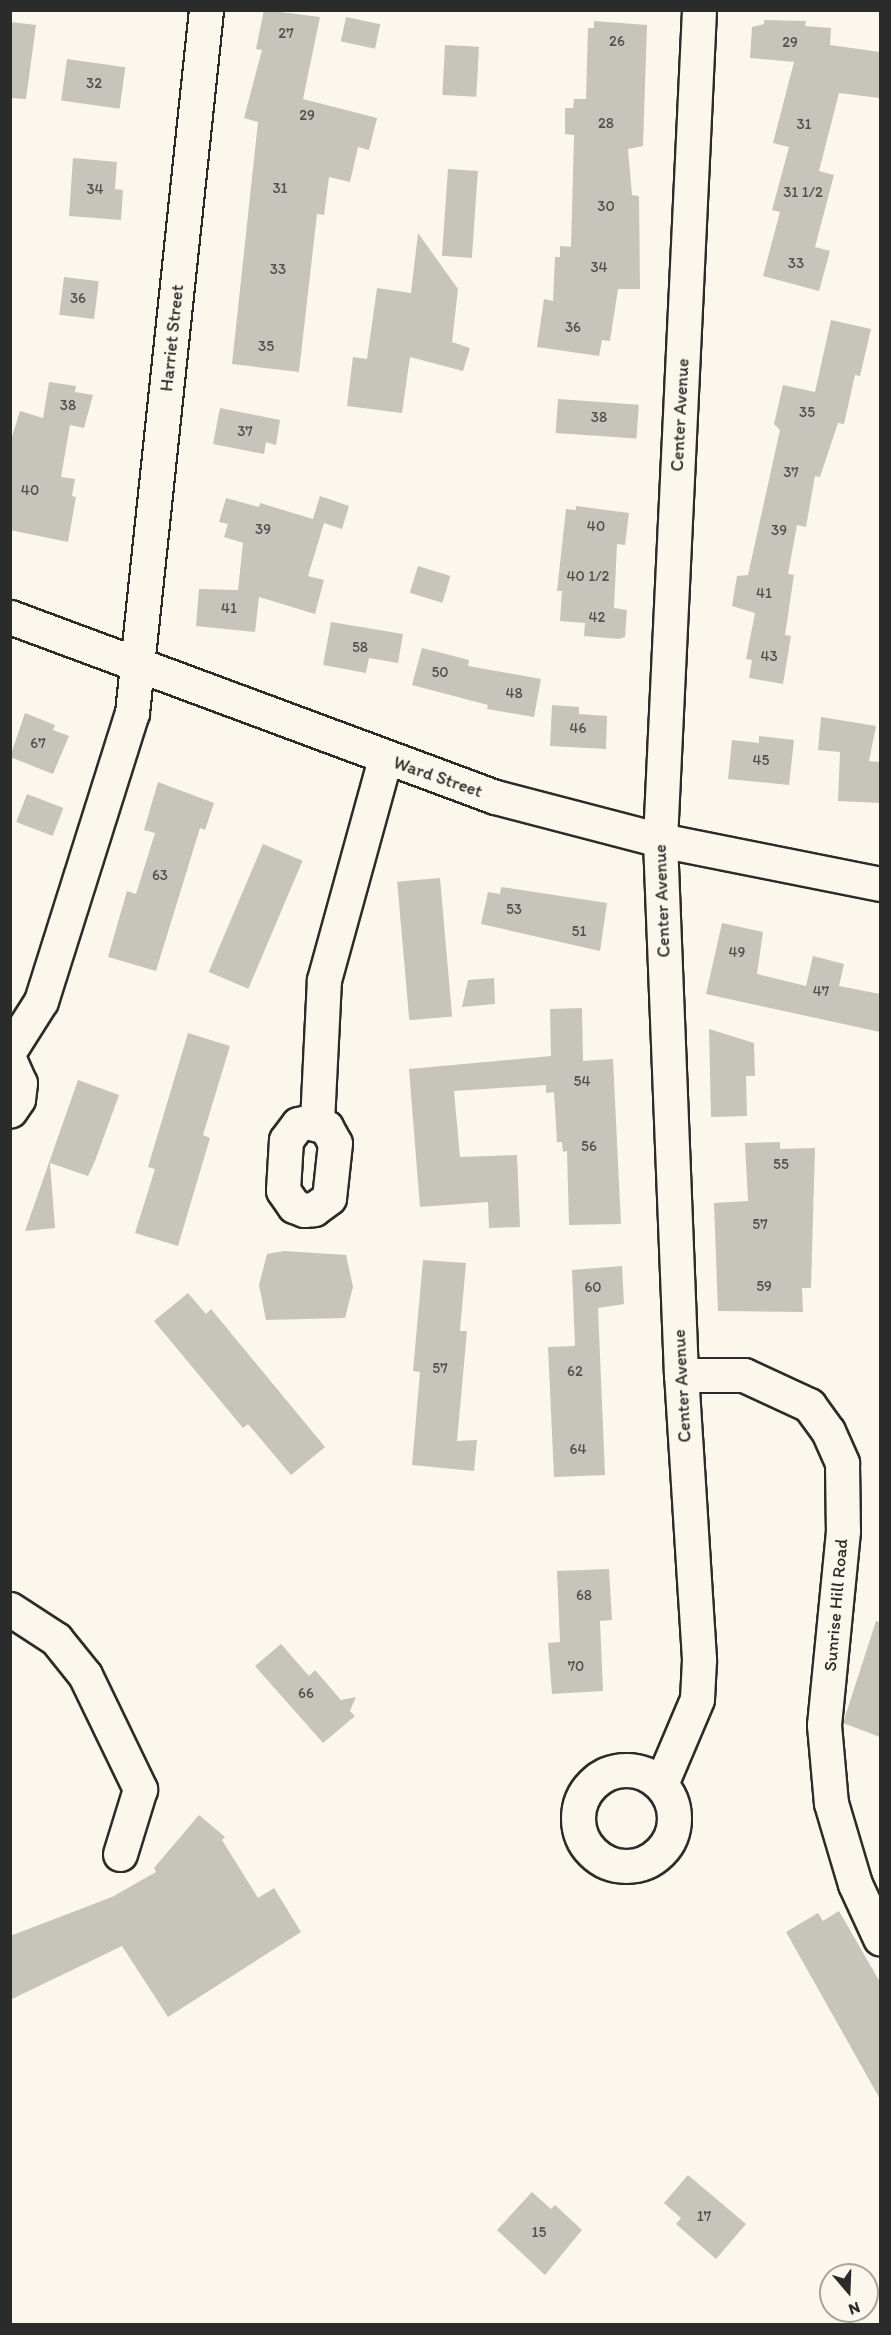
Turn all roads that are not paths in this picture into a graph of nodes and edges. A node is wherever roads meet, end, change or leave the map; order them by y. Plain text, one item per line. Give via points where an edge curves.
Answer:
1 (206, 10) edge
2 (699, 10) edge
3 (10, 617) edge
4 (139, 665) junction
5 (385, 759) junction
6 (660, 840) junction
7 (880, 884) edge
8 (10, 1050) edge
9 (10, 1061) edge
10 (10, 1111) edge
11 (317, 1122) dead end
12 (681, 1375) junction
13 (10, 1609) edge
14 (661, 1784) dead end
15 (120, 1854) dead end
16 (880, 1938) edge

1 - 4 street, Harriet Street
2 - 6 street, Center Avenue
3 - 4 street, Ward Street
4 - 5 street, Ward Street
4 - 8 street, Harriet Street via 132,713 41,1001
5 - 6 street, Ward Street via 495,797
5 - 11 street via 324,980
6 - 7 street, Ward Street
6 - 12 street, Center Avenue
9 - 10 street via 20,1083 18,1099
12 - 14 street, Center Avenue via 699,1659 697,1699
12 - 16 street, Sunrise Hill Road via 744,1375 808,1405 828,1431 842,1463 843,1531 824,1725 831,1803 855,1884
13 - 15 street via 56,1639 85,1675 140,1789

